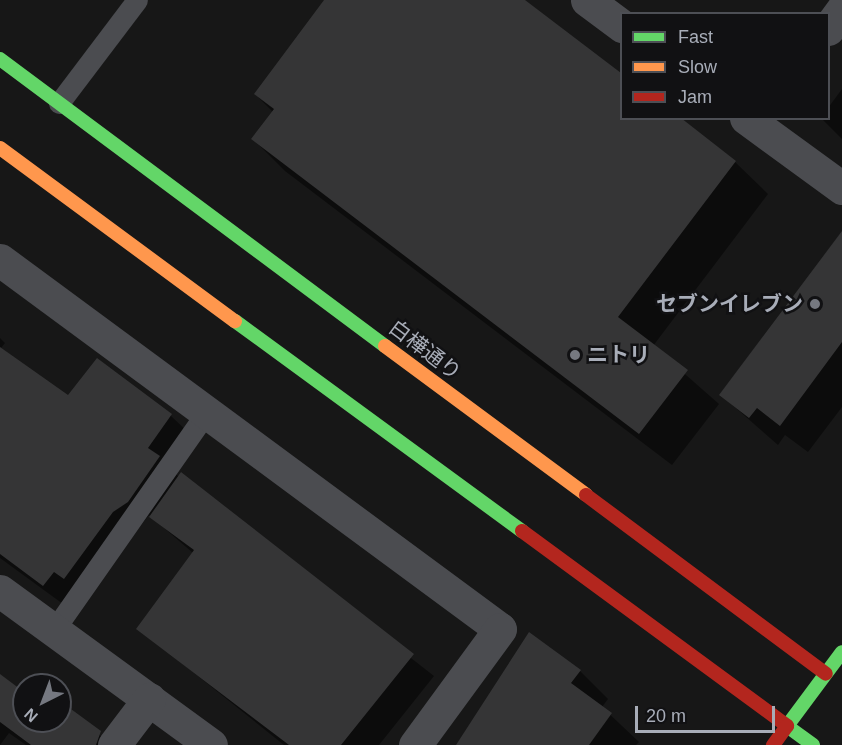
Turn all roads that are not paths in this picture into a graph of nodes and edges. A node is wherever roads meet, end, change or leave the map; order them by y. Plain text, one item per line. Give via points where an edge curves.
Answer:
1 (137, 0) edge
2 (586, 0) edge
3 (842, 10) edge
4 (620, 25) edge
5 (830, 26) edge
6 (0, 59) edge
7 (58, 103) junction
8 (755, 121) edge
9 (0, 148) edge
10 (842, 188) edge
11 (0, 261) edge
12 (206, 413) junction
13 (0, 591) edge
14 (54, 630) junction
15 (842, 652) edge
16 (826, 674) junction
17 (842, 686) edge
18 (149, 699) junction
19 (787, 726) junction
20 (114, 745) edge
21 (211, 745) edge
22 (415, 745) edge
23 (773, 745) edge
24 (813, 745) edge

1 - 7 lane
2 - 4 street
3 - 5 street
6 - 7 street, 白樺通り
7 - 16 street, 白樺通り
8 - 10 street
9 - 19 street
11 - 12 street
12 - 14 lane
12 - 22 street via 500,629
13 - 14 street
14 - 18 street
15 - 16 street
16 - 17 street, 白樺通り
16 - 19 street
18 - 20 street
18 - 21 street
19 - 23 street
19 - 24 street

